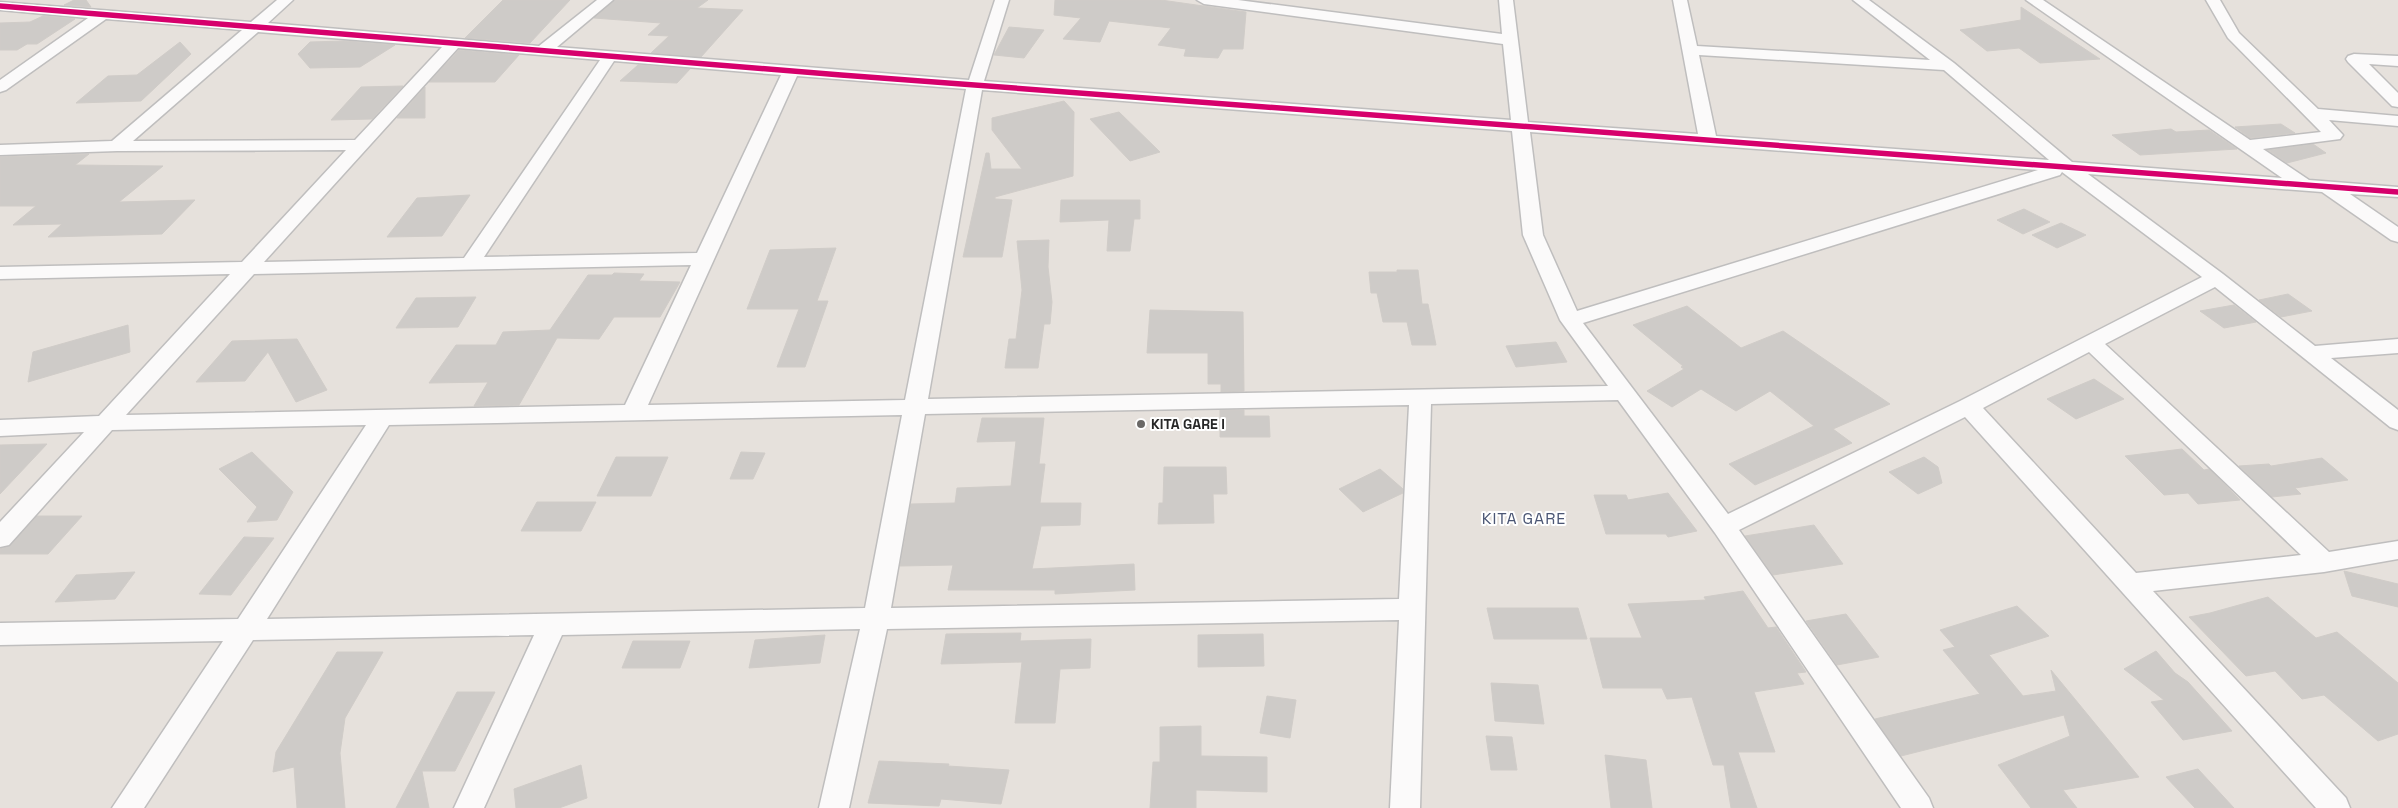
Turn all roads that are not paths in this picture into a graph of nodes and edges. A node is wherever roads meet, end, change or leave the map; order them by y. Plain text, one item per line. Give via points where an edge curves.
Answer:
1 (286, 0) edge
2 (606, 0) edge
3 (1002, 0) edge
4 (1204, 0) edge
5 (1348, 0) edge
6 (1506, 0) edge
7 (1680, 0) edge
8 (1860, 0) edge
9 (2033, 0) edge
10 (2213, 0) edge
11 (0, 6) edge
12 (102, 15) junction
13 (1348, 19) junction
14 (254, 27) junction
15 (1510, 40) junction
16 (453, 44) junction
17 (1691, 50) junction
18 (542, 51) junction
19 (610, 56) junction
20 (2398, 61) edge
21 (1948, 66) junction
22 (791, 71) junction
23 (976, 85) junction
24 (0, 87) edge
25 (2398, 102) edge
26 (2314, 114) junction
27 (2398, 121) edge
28 (1519, 125) junction
29 (1708, 140) junction
30 (361, 145) junction
31 (117, 146) junction
32 (2247, 146) junction
33 (0, 150) edge
34 (2067, 167) junction
35 (2304, 185) junction
36 (2327, 187) junction
37 (2398, 192) edge
38 (2398, 236) edge
39 (704, 259) junction
40 (470, 264) junction
41 (248, 268) junction
42 (4, 277) edge
43 (2216, 278) junction
44 (1570, 320) junction
45 (2091, 342) junction
46 (2398, 346) edge
47 (2310, 353) junction
48 (1625, 393) junction
49 (1420, 398) junction
50 (1968, 406) junction
51 (915, 407) junction
52 (633, 412) junction
53 (382, 418) junction
54 (2398, 422) edge
55 (105, 424) junction
56 (0, 428) edge
57 (1724, 528) junction
58 (0, 538) edge
59 (2398, 550) edge
60 (2324, 562) junction
61 (2130, 584) junction
62 (1412, 608) junction
63 (876, 618) junction
64 (553, 624) junction
65 (246, 630) junction
66 (0, 634) edge
67 (127, 808) edge
68 (469, 808) edge
69 (834, 808) edge
70 (1405, 808) edge
71 (1918, 808) edge
72 (2335, 808) edge

1 - 14 street
2 - 18 street
3 - 23 street
4 - 13 street
5 - 13 street
6 - 15 street
7 - 17 street
8 - 21 street
9 - 32 street
10 - 26 street via 2233,35
11 - 12 street
12 - 14 street
12 - 24 street
13 - 15 street
14 - 16 street
14 - 31 street
15 - 28 street
16 - 18 street
16 - 30 street
17 - 21 street
17 - 29 street
18 - 19 street
19 - 22 street
19 - 40 street
20 - 25 street via 2354,59
21 - 34 street
22 - 23 street
22 - 39 street
23 - 28 street
23 - 51 street
26 - 27 street
26 - 32 street via 2334,135
28 - 29 street
28 - 44 street via 1533,235
29 - 34 street
30 - 31 street
30 - 41 street
31 - 33 street
32 - 35 street
34 - 35 street
34 - 43 street
34 - 44 street
35 - 36 street
36 - 37 street
36 - 38 street
39 - 40 street
39 - 52 street
40 - 41 street
41 - 42 street
41 - 55 street
43 - 45 street
43 - 47 street
44 - 48 street
45 - 50 street
45 - 60 street
46 - 47 street
47 - 54 street
48 - 49 street
48 - 57 street
49 - 51 street
49 - 62 street
50 - 57 street
50 - 61 street
51 - 52 street
51 - 63 street
52 - 53 street
53 - 55 street
53 - 65 street
55 - 56 street
55 - 58 street
57 - 71 street
59 - 60 street
60 - 61 street
61 - 72 street
62 - 63 street
62 - 70 street
63 - 64 street
63 - 69 street
64 - 65 street
64 - 68 street
65 - 66 street
65 - 67 street

